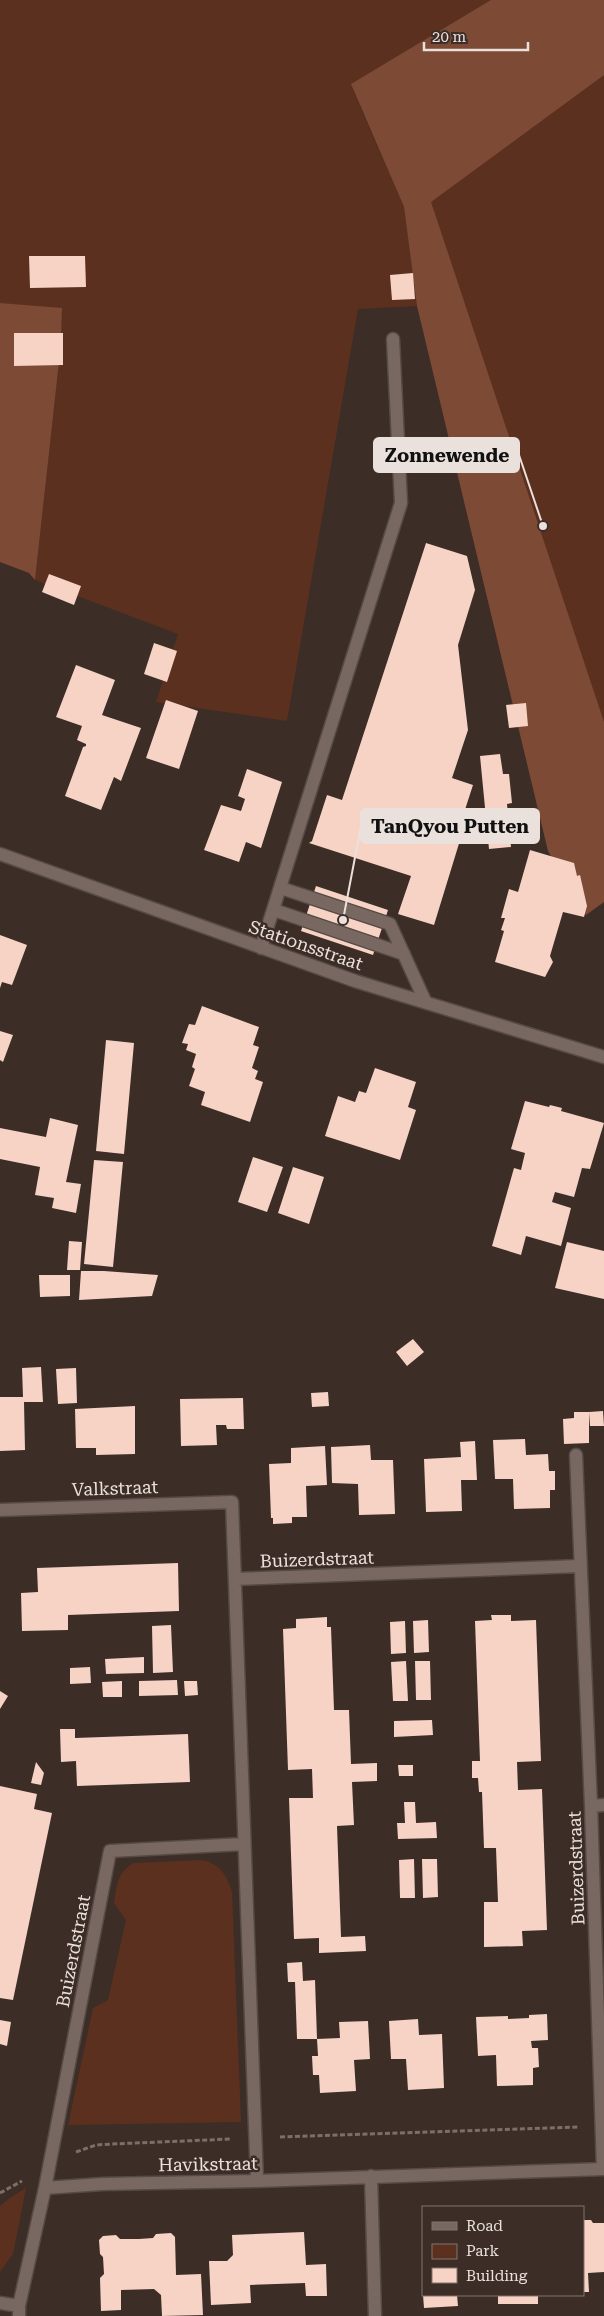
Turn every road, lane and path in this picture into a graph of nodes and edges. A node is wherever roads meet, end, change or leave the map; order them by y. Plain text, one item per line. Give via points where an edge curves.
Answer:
1 (393, 339) dead end
2 (0, 854) edge
3 (281, 888) junction
4 (274, 910) junction
5 (261, 948) junction
6 (404, 954) junction
7 (426, 1003) junction
8 (604, 1057) edge
9 (576, 1455) dead end
10 (232, 1502) joint
11 (0, 1510) edge
12 (580, 1566) junction
13 (235, 1579) junction
14 (598, 1806) edge
15 (244, 1844) junction
16 (600, 2126) junction
17 (254, 2138) junction
18 (49, 2167) junction
19 (603, 2169) edge
20 (371, 2176) junction
21 (257, 2181) junction
22 (0, 2186) edge
23 (6, 2188) dead end
24 (45, 2188) junction
25 (0, 2303) edge
26 (19, 2311) edge
27 (375, 2316) edge

1 - 3 street via 401,503
2 - 5 street, Stationsstraat
3 - 4 street
3 - 6 street via 390,924
4 - 5 street
4 - 6 street
5 - 7 street, Stationsstraat
6 - 7 street
7 - 8 street, Stationsstraat
9 - 12 street, Buizerdstraat
10 - 11 street, Valkstraat
10 - 13 street, Buizerdstraat
12 - 13 street, Buizerdstraat
12 - 14 street, Buizerdstraat
13 - 15 street, Buizerdstraat
14 - 16 street, Buizerdstraat
15 - 17 street, Buizerdstraat
15 - 18 street, Buizerdstraat via 110,1851
16 - 17 path
16 - 19 street, Buizerdstraat
17 - 18 path via 96,2145
17 - 21 street, Buizerdstraat
18 - 24 street, Buizerdstraat
19 - 20 street, Havikstraat
20 - 21 street, Havikstraat
20 - 27 street
21 - 24 street, Havikstraat
22 - 23 path
24 - 26 street, Buizerdstraat
25 - 26 street

